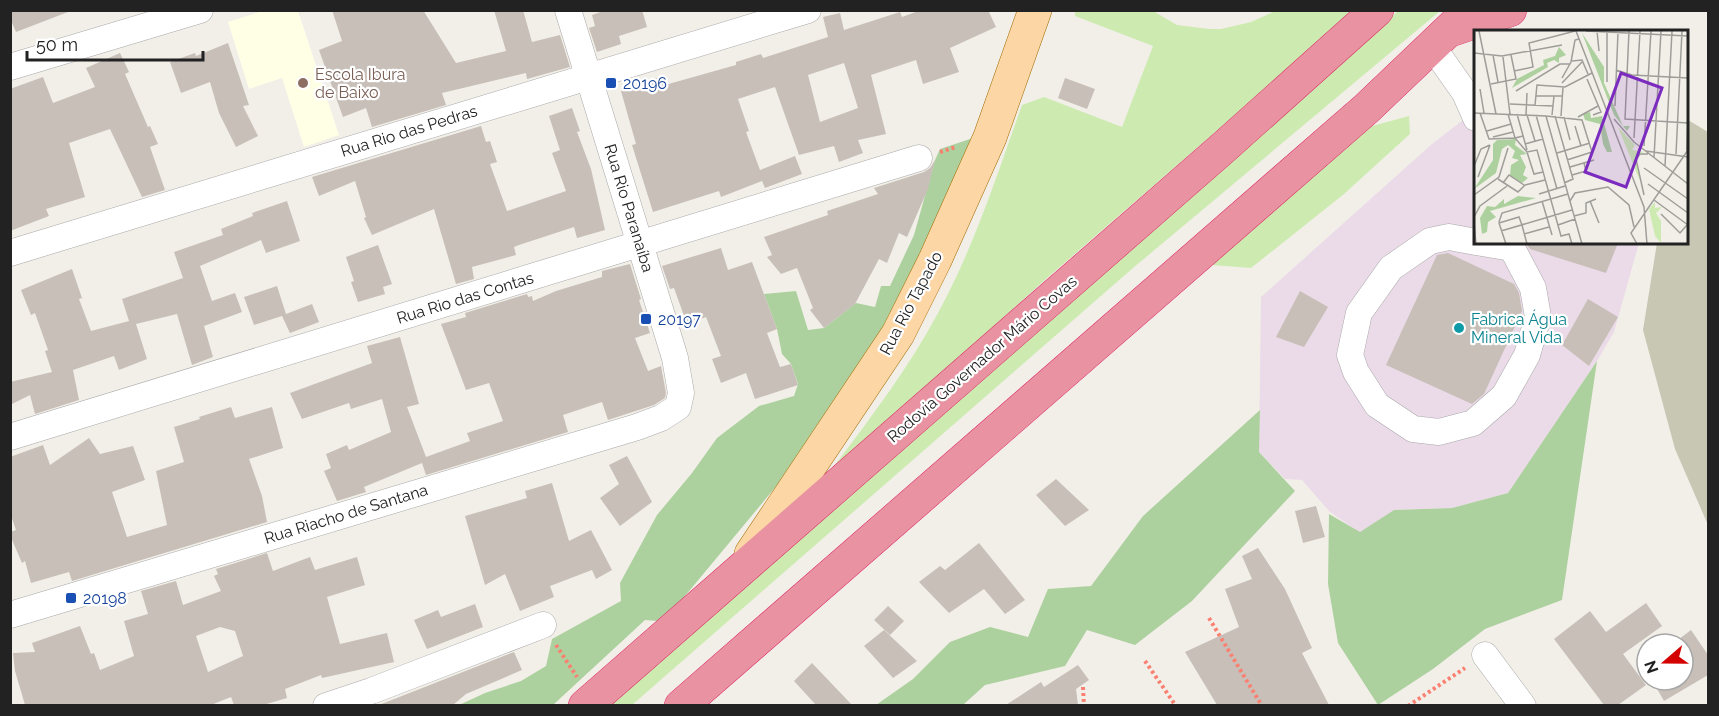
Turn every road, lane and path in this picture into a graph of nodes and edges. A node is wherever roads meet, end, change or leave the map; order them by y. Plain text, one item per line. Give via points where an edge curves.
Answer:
1 (200, 10) edge
2 (568, 10) edge
3 (808, 10) edge
4 (1035, 10) edge
5 (1377, 10) edge
6 (1510, 10) edge
7 (1450, 29) edge
8 (10, 67) edge
9 (589, 76) junction
10 (1474, 113) edge
11 (919, 158) dead end
12 (1474, 242) edge
13 (1492, 244) edge
14 (640, 245) junction
15 (1511, 246) edge
16 (10, 253) edge
17 (678, 407) joint
18 (10, 437) edge
19 (740, 571) junction
20 (10, 615) edge
21 (1209, 618) dead end
22 (543, 625) joint
23 (1485, 655) joint
24 (1145, 661) dead end
25 (1083, 687) dead end
26 (589, 703) edge
27 (326, 705) edge
28 (681, 705) edge
29 (1084, 705) edge
30 (1176, 705) edge
31 (1262, 705) edge
32 (1408, 705) edge
33 (1523, 705) edge

1 - 8 street
2 - 9 street, Rua Rio Paranaíba
3 - 9 street, Rua Rio das Pedras
4 - 19 main road, Rua Rio Tapado via 990,137 936,260 898,334
5 - 19 highway, Rodovia Governador Mário Covas
6 - 7 highway
7 - 10 street via 1465,93
7 - 28 highway via 1366,109
9 - 14 street, Rua Rio Paranaíba
9 - 16 street, Rua Rio das Pedras
11 - 14 street, Rua Rio das Contas
12 - 15 street via 1449,237 1430,241 1391,268 1359,313 1350,355 1356,372 1377,405 1413,429 1439,432 1473,423 1504,396 1527,355 1538,317 1533,288
13 - 15 street
14 - 17 street, Rua Rio Paranaíba via 675,358 680,387
14 - 18 street, Rua Rio das Contas
17 - 20 street, Rua Riacho de Santana via 637,427
19 - 26 highway, Rodovia Governador Mário Covas
21 - 31 path
22 - 26 path
22 - 27 street
23 - 32 path
23 - 33 street
24 - 30 path
25 - 29 path

